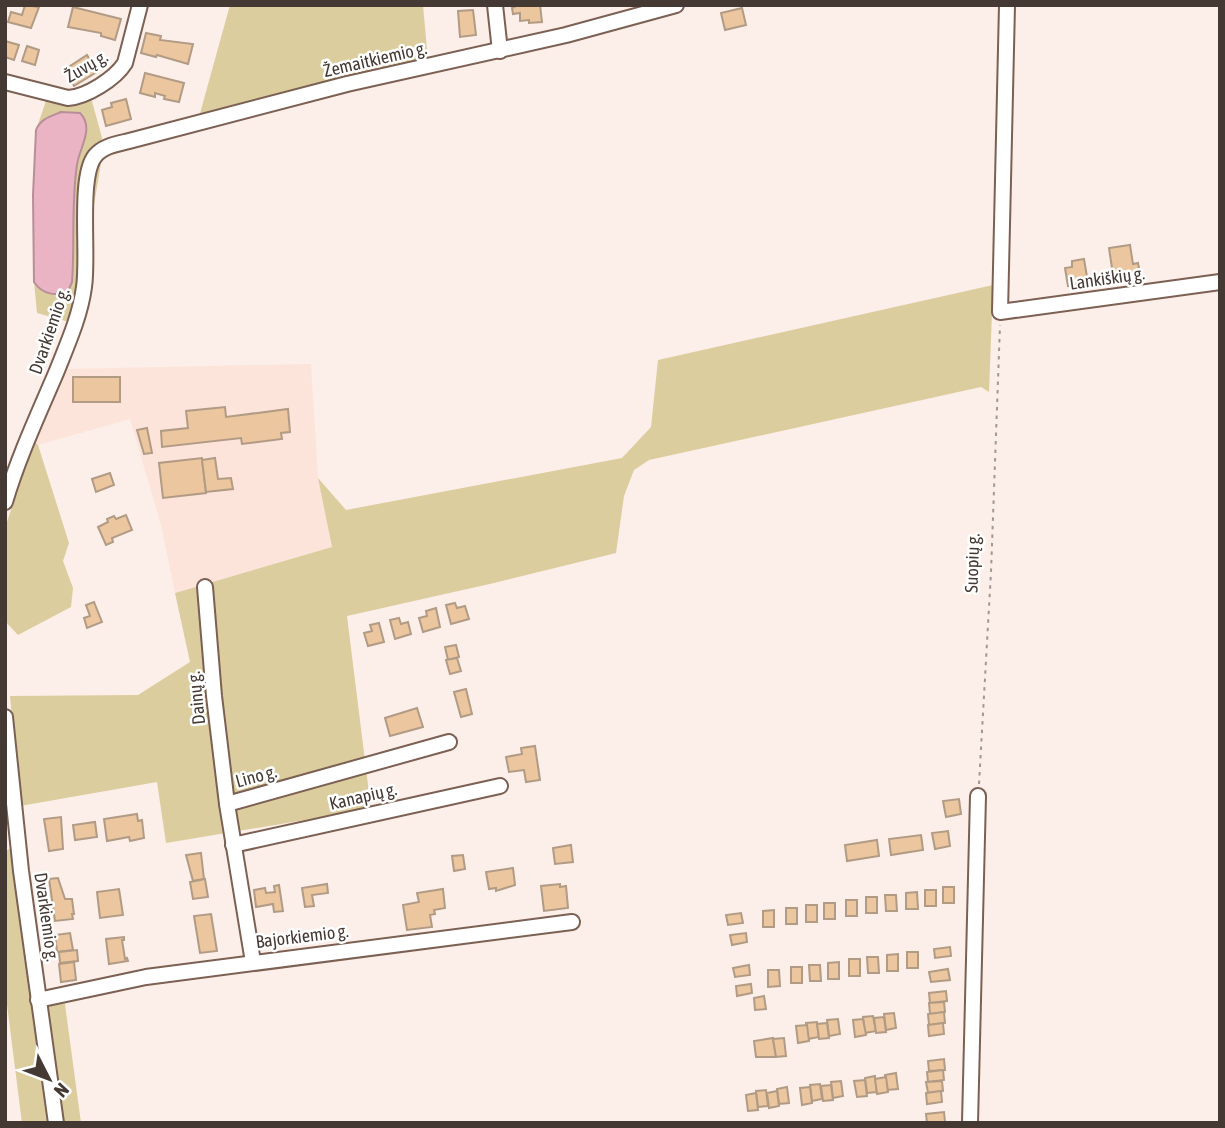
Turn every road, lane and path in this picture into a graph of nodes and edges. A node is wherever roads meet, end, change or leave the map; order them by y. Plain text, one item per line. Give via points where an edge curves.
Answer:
1 (140, 5) edge
2 (495, 5) edge
3 (677, 5) edge
4 (1007, 5) edge
5 (633, 10) edge
6 (500, 51) junction
7 (5, 82) edge
8 (90, 165) joint
9 (1220, 282) edge
10 (1000, 313) junction
11 (5, 502) edge
12 (205, 587) dead end
13 (5, 717) edge
14 (449, 742) dead end
15 (500, 786) dead end
16 (978, 796) joint
17 (227, 804) junction
18 (233, 845) junction
19 (572, 922) dead end
20 (253, 962) junction
21 (38, 1000) junction
22 (56, 1123) edge
23 (970, 1123) edge

1 - 7 street, Žuvų g. via 125,64 96,87 68,98
2 - 6 street
3 - 5 street, Žemaitkiemio g.
4 - 10 street
5 - 6 street, Žemaitkiemio g.
6 - 8 street, Žemaitkiemio g. via 346,84 129,141 101,150
8 - 11 street, Dvarkiemio g. via 82,302
9 - 10 street, Lankiškių g.
10 - 16 path, Suopių g.
12 - 17 street, Dainų g.
13 - 21 street, Dvarkiemio g.
14 - 17 street, Lino g.
15 - 18 street, Kanapių g.
16 - 23 street
17 - 18 street, Lino g.
18 - 20 street, Lino g.
19 - 20 street, Bajorkiemio g.
20 - 21 street, Bajorkiemio g. via 146,977
21 - 22 street, Dvarkiemio g.

